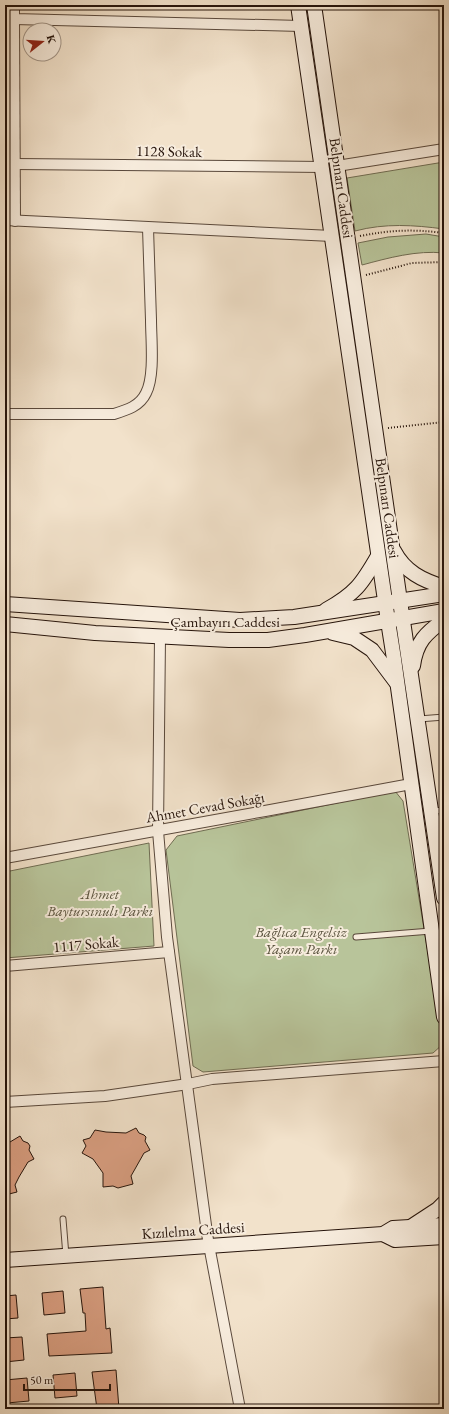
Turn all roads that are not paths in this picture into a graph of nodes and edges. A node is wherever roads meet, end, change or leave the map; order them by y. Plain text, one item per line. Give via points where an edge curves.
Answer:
1 (14, 5) edge
2 (298, 5) edge
3 (314, 5) edge
4 (14, 19) junction
5 (301, 26) junction
6 (444, 150) edge
7 (15, 164) junction
8 (338, 166) junction
9 (322, 167) junction
10 (10, 221) edge
11 (148, 228) junction
12 (332, 236) junction
13 (5, 414) edge
14 (392, 547) junction
15 (378, 556) junction
16 (444, 586) edge
17 (444, 594) edge
18 (400, 602) junction
19 (5, 604) edge
20 (385, 604) junction
21 (444, 611) edge
22 (320, 614) junction
23 (402, 618) junction
24 (444, 620) edge
25 (388, 621) junction
26 (5, 624) edge
27 (326, 632) junction
28 (160, 637) junction
29 (411, 676) junction
30 (398, 684) junction
31 (444, 717) edge
32 (418, 719) junction
33 (411, 784) junction
34 (438, 810) edge
35 (158, 831) junction
36 (5, 858) edge
37 (442, 867) edge
38 (444, 898) edge
39 (432, 931) junction
40 (356, 937) dead end
41 (170, 952) junction
42 (5, 966) edge
43 (444, 1016) edge
44 (444, 1061) edge
45 (188, 1084) junction
46 (5, 1102) edge
47 (444, 1203) edge
48 (63, 1219) dead end
49 (444, 1225) edge
50 (414, 1233) junction
51 (444, 1237) edge
52 (209, 1246) junction
53 (444, 1249) edge
54 (66, 1256) junction
55 (5, 1260) edge
56 (240, 1409) edge

1 - 4 street
2 - 5 street, Belpınarı Caddesi
3 - 8 street, Belpınarı Caddesi
4 - 5 street
4 - 7 street
5 - 9 street, Belpınarı Caddesi
6 - 8 street
7 - 9 street, 1128 Sokak
7 - 10 street
8 - 14 street, Belpınarı Caddesi
9 - 12 street, Belpınarı Caddesi
10 - 11 street
11 - 12 street
11 - 13 street via 150,380 146,393 137,405 114,414
12 - 15 street, Belpınarı Caddesi
14 - 16 street via 407,569
14 - 18 street, Belpınarı Caddesi
15 - 20 street, Belpınarı Caddesi
15 - 22 street via 353,593
17 - 18 street, Çambayırı Caddesi
18 - 20 street, Çambayırı Caddesi
18 - 23 street, Belpınarı Caddesi
19 - 22 street, Çambayırı Caddesi via 240,620
20 - 22 street, Çambayırı Caddesi
20 - 25 street, Belpınarı Caddesi
21 - 23 street, Çambayırı Caddesi
23 - 25 street, Çambayırı Caddesi
23 - 29 street, Belpınarı Caddesi
24 - 29 street via 421,640 414,655
25 - 27 street, Çambayırı Caddesi
25 - 30 street, Belpınarı Caddesi
26 - 28 street, Çambayırı Caddesi
27 - 28 street, Çambayırı Caddesi via 268,640
27 - 30 street via 354,638 372,650
28 - 35 street
29 - 32 street, Belpınarı Caddesi
30 - 33 street, Belpınarı Caddesi
31 - 32 lane
32 - 34 street, Belpınarı Caddesi
33 - 35 street, Ahmet Cevad Sokağı
33 - 39 street, Belpınarı Caddesi
34 - 37 street, Belpınarı Caddesi
35 - 36 street, Ahmet Cevad Sokağı
35 - 41 street
37 - 38 street, Belpınarı Caddesi
39 - 40 lane
39 - 43 street, Belpınarı Caddesi
41 - 42 street, 1117 Sokak
41 - 45 street
44 - 45 street via 212,1079
45 - 46 street via 105,1096
45 - 52 street
47 - 50 street
48 - 54 lane
49 - 50 street, Kızılelma Caddesi
50 - 51 street, Kızılelma Caddesi
50 - 52 street, Kızılelma Caddesi via 393,1228 383,1234
50 - 53 street
52 - 54 street, Kızılelma Caddesi
52 - 56 street
54 - 55 street, Kızılelma Caddesi

